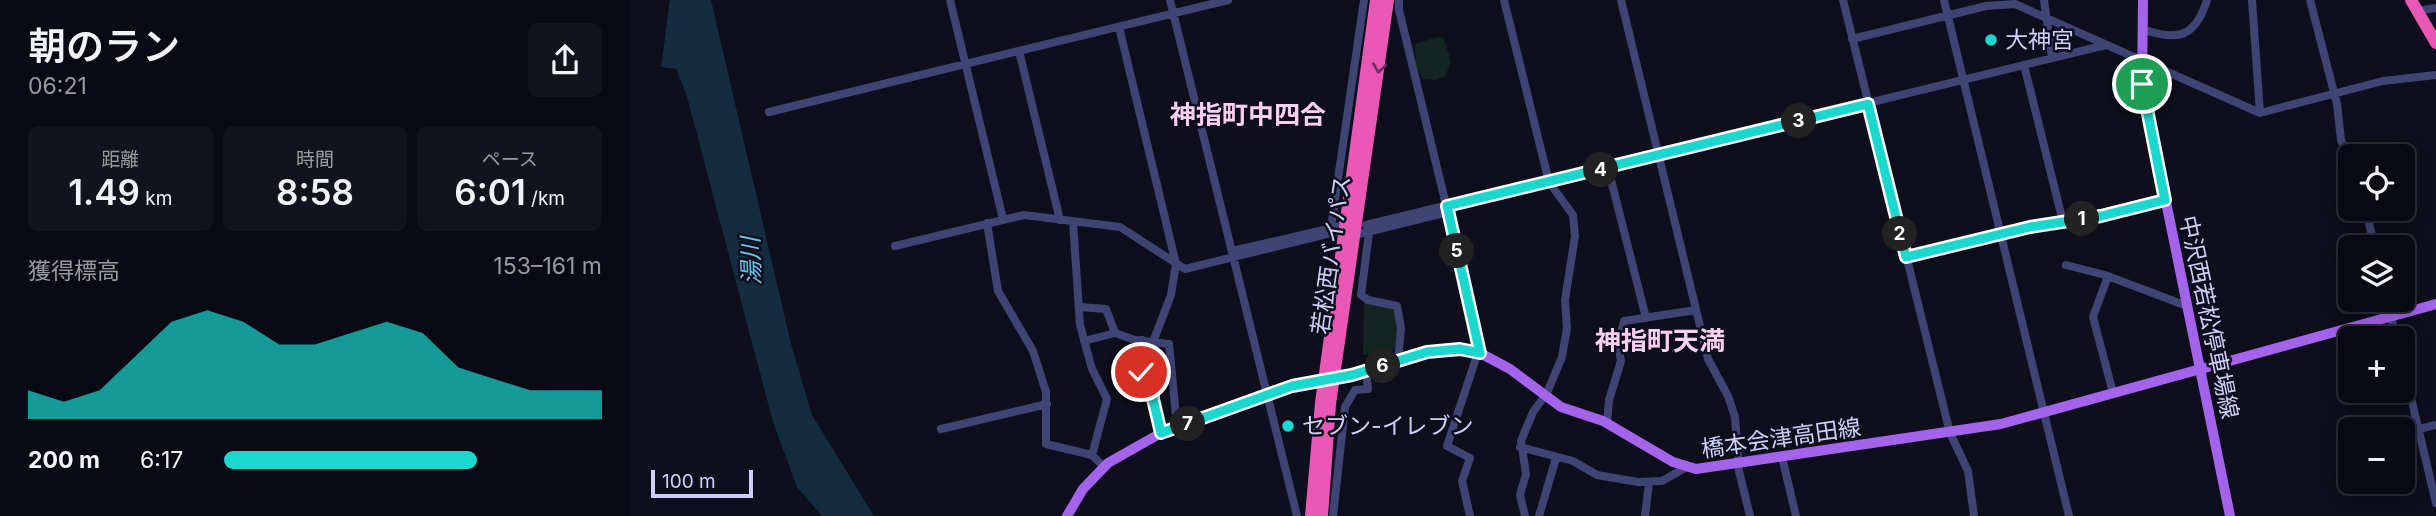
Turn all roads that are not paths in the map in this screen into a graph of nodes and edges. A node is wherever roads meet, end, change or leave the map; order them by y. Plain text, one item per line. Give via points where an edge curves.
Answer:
1 (950, 0) edge
2 (1170, 0) edge
3 (1227, 0) edge
4 (1364, 0) edge
5 (1376, 0) edge
6 (1388, 0) edge
7 (1399, 0) edge
8 (1504, 0) edge
9 (1621, 0) edge
10 (1843, 0) edge
11 (1944, 0) edge
12 (2044, 0) edge
13 (2143, 0) edge
14 (2207, 0) edge
15 (2252, 0) edge
16 (2310, 0) edge
17 (2414, 6) edge
18 (2436, 8) edge
19 (1174, 13) junction
20 (1948, 16) junction
21 (2046, 16) junction
22 (1119, 27) junction
23 (2142, 29) junction
24 (1852, 39) junction
25 (2436, 43) edge
26 (2106, 45) junction
27 (1019, 51) junction
28 (2052, 58) junction
29 (2141, 61) junction
30 (968, 64) junction
31 (2024, 65) junction
32 (2436, 75) edge
33 (1963, 80) junction
34 (2334, 94) junction
35 (1868, 104) junction
36 (769, 112) dead end
37 (2260, 113) junction
38 (2343, 144) edge
39 (1658, 156) junction
40 (1608, 168) junction
41 (1549, 182) junction
42 (2165, 200) junction
43 (1447, 209) junction
44 (1003, 219) junction
45 (1060, 220) junction
46 (1073, 222) junction
47 (2063, 222) junction
48 (987, 223) junction
49 (1367, 229) junction
50 (1341, 230) junction
51 (2000, 235) junction
52 (895, 246) dead end
53 (1233, 254) junction
54 (1906, 257) junction
55 (1176, 264) junction
56 (2066, 265) dead end
57 (2108, 276) junction
58 (2436, 303) edge
59 (2187, 306) junction
60 (1079, 307) junction
61 (1696, 310) junction
62 (2390, 312) edge
63 (2391, 316) junction
64 (1646, 318) junction
65 (2393, 326) edge
66 (1115, 333) junction
67 (1142, 340) junction
68 (1084, 341) junction
69 (1153, 342) junction
70 (1480, 353) junction
71 (1398, 361) junction
72 (2200, 369) junction
73 (1366, 371) junction
74 (1329, 379) junction
75 (2113, 393) junction
76 (1268, 394) junction
77 (1545, 396) junction
78 (2413, 403) edge
79 (1047, 404) junction
80 (2044, 413) junction
81 (1607, 423) junction
82 (2436, 425) edge
83 (1177, 427) junction
84 (941, 429) dead end
85 (2419, 429) junction
86 (1161, 433) junction
87 (1950, 433) junction
88 (1520, 447) junction
89 (1092, 455) junction
90 (1782, 457) junction
91 (1556, 458) junction
92 (1739, 463) junction
93 (1104, 467) junction
94 (1685, 468) junction
95 (1649, 483) junction
96 (2436, 503) edge
97 (1067, 516) edge
98 (1297, 516) edge
99 (1311, 516) edge
100 (1322, 516) edge
101 (1333, 516) edge
102 (1470, 516) edge
103 (1525, 516) edge
104 (1540, 516) edge
105 (1645, 516) edge
106 (1750, 516) edge
107 (1796, 516) edge
108 (1974, 516) edge
109 (2069, 516) edge
110 (2230, 516) edge

1 - 30 street
2 - 19 street
3 - 19 street
4 - 50 street
5 - 50 highway, 若松西バイパス
6 -> 50 highway, 若松西バイパス
7 - 43 street
8 - 41 street
9 - 39 street
10 - 24 street
11 - 20 street
12 - 21 street
13 - 23 main road, 中沢西若松停車場線
14 - 23 street via 2199,17 2177,38
15 - 37 street
16 - 34 street
17 - 18 street
17 - 25 highway
19 - 22 street
19 - 53 street
20 - 21 street via 2007,3
20 - 24 street
20 - 33 street
21 - 26 street
21 - 28 street
22 - 27 street
22 - 55 street
23 - 29 main road, 中沢西若松停車場線
24 - 35 street
26 - 28 street
26 - 29 street
27 - 30 street
27 - 45 street
28 - 31 street
29 - 37 street
29 - 42 main road, 中沢西若松停車場線
30 - 36 street
30 - 44 street
31 - 33 street
31 - 47 street
32 - 34 street via 2395,79
33 - 35 street
33 - 51 street
34 - 37 street
34 - 38 street
35 - 39 street
35 - 54 street
39 - 40 street
39 - 61 street
40 - 41 street
40 - 64 street
41 - 43 street
41 - 77 street via 1571,212 1575,236 1565,300 1566,336
42 - 47 street
42 - 59 main road, 中沢西若松停車場線
43 - 49 street
43 - 70 street
44 - 45 street via 1024,215
44 - 48 street
45 - 46 street
46 - 55 street via 1120,227
46 - 60 street
47 - 51 street
48 - 52 street
48 - 79 street via 998,290 1033,351
49 - 50 street
49 - 71 street via 1361,295 1397,306 1401,328
50 - 53 street
50 - 74 highway, 若松西バイパス
51 - 54 street
51 - 80 street
53 - 55 street via 1185,269
53 - 76 street
54 - 87 street
55 - 69 street via 1171,295
56 - 57 street
57 - 59 street
57 - 75 street via 2093,317
58 - 63 main road, 橋本会津高田線
59 - 72 main road, 中沢西若松停車場線
60 - 66 street via 1107,309
60 - 68 street
61 - 64 street
61 - 92 street via 1708,359 1732,406
62 - 63 street
63 - 65 street
63 - 72 main road, 橋本会津高田線
64 - 81 street via 1621,324 1621,361
66 - 67 street
66 - 68 street
67 - 69 street
67 - 86 street via 1140,370 1153,379
68 - 89 street via 1107,399
69 - 83 street via 1171,347
70 - 71 main road, 橋本会津高田線 via 1443,349
70 - 77 main road, 橋本会津高田線
70 - 102 street via 1447,446 1470,458 1462,481
71 - 73 main road, 橋本会津高田線
72 - 75 main road, 橋本会津高田線
72 - 110 main road, 中沢西若松停車場線
73 - 74 main road, 橋本会津高田線
73 - 101 street via 1368,389 1353,391 1345,407
74 - 76 main road, 橋本会津高田線
74 - 99 highway, 若松西バイパス
74 - 100 highway, 若松西バイパス
75 - 80 main road, 橋本会津高田線
76 - 83 main road, 橋本会津高田線
76 - 98 street
77 - 81 main road, 橋本会津高田線 via 1567,410
77 - 88 street
78 - 85 street
79 - 84 street
79 - 89 street via 1046,444
80 - 87 main road, 橋本会津高田線
80 - 109 street
81 - 94 main road, 橋本会津高田線
82 - 85 street
83 - 86 main road, 橋本会津高田線
85 - 96 street
86 - 93 main road, 橋本会津高田線
87 - 90 main road, 橋本会津高田線
87 - 108 street via 1968,471
88 - 91 street
88 - 103 street via 1526,474 1520,495
89 - 93 street
90 - 92 main road, 橋本会津高田線
90 - 107 street
91 - 95 street via 1573,461 1597,475
91 - 104 street
92 - 94 main road, 橋本会津高田線
92 - 106 street
93 - 97 main road, 橋本会津高田線 via 1083,489
94 - 95 street
95 - 105 street

